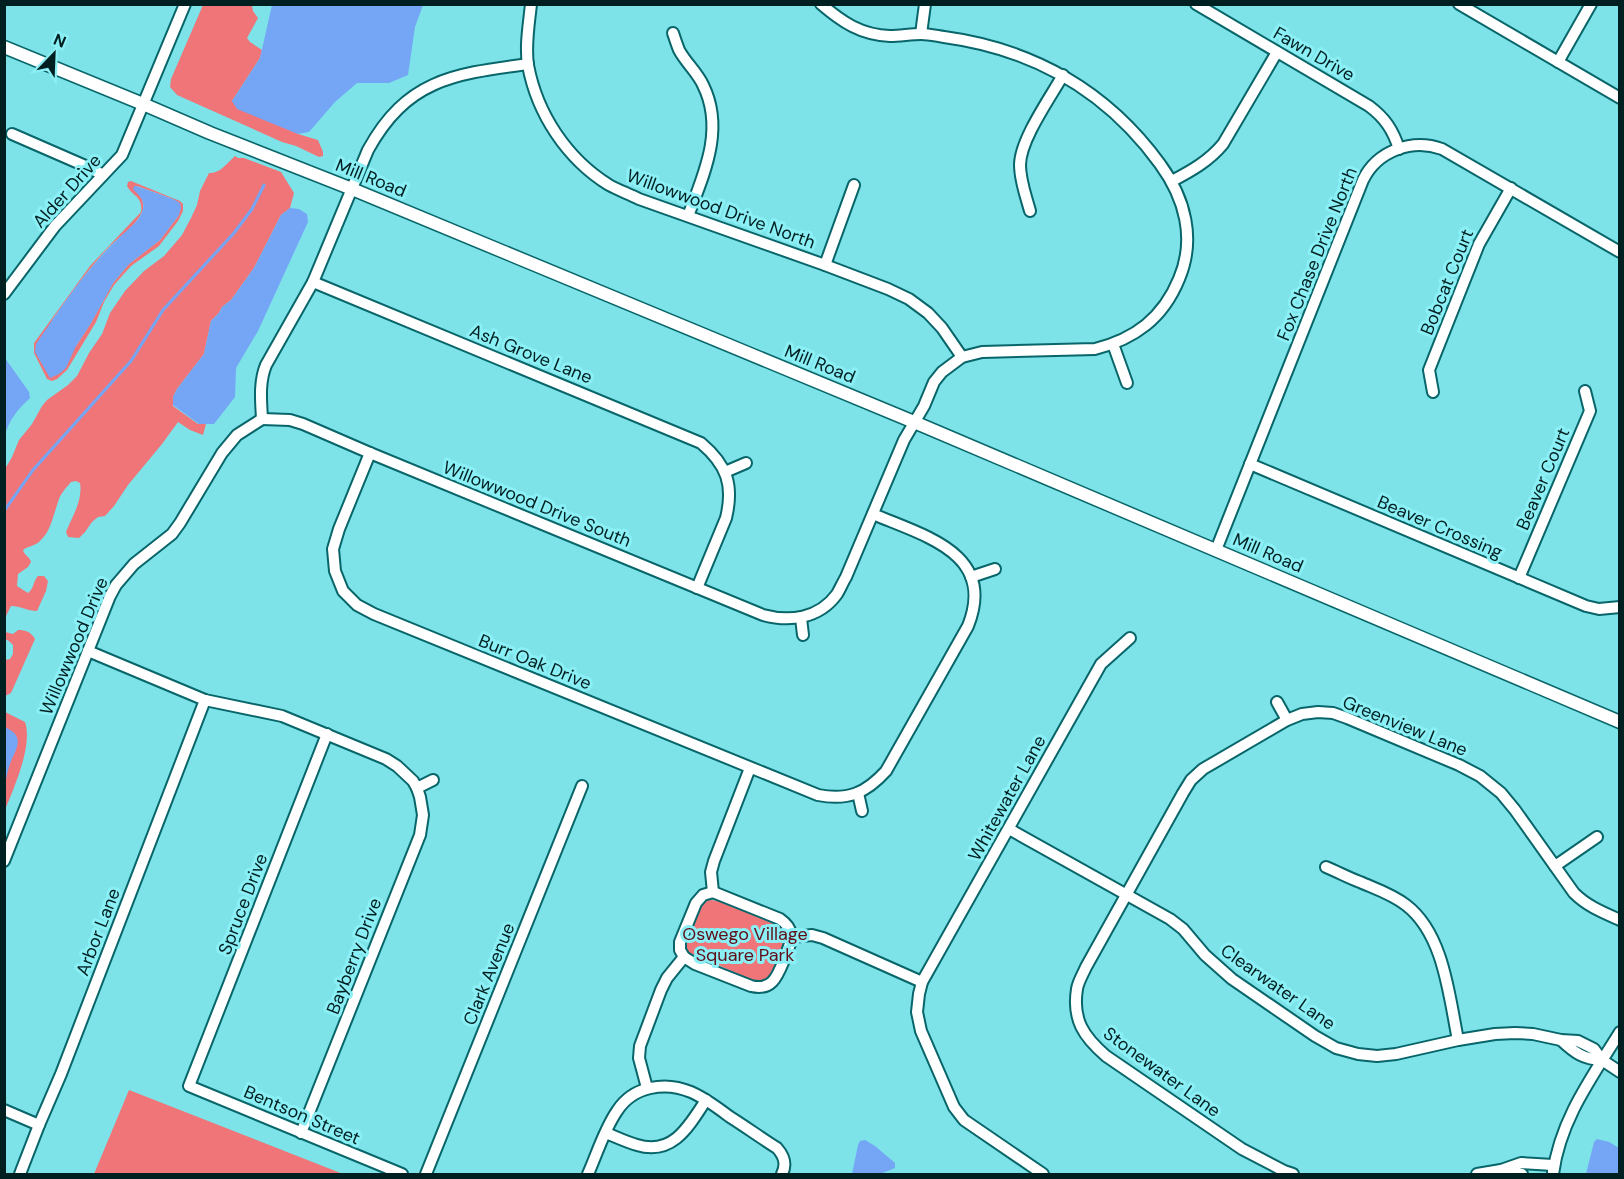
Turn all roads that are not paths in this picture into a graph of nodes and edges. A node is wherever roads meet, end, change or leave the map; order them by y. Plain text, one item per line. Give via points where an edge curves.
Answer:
1 (185, 4) edge
2 (531, 4) edge
3 (821, 4) edge
4 (926, 4) edge
5 (1196, 4) edge
6 (1459, 4) edge
7 (1591, 4) edge
8 (673, 33) dead end
9 (921, 34) junction
10 (4, 47) edge
11 (1276, 52) junction
12 (1558, 62) junction
13 (528, 64) junction
14 (1063, 75) junction
15 (1620, 98) edge
16 (143, 104) junction
17 (12, 134) dead end
18 (1399, 148) junction
19 (103, 175) junction
20 (1172, 181) junction
21 (854, 185) dead end
22 (1511, 188) junction
23 (351, 189) junction
24 (1030, 211) dead end
25 (688, 216) junction
26 (1620, 252) edge
27 (825, 265) junction
28 (313, 282) junction
29 (4, 294) edge
30 (1113, 344) junction
31 (962, 357) junction
32 (1127, 383) dead end
33 (1433, 392) dead end
34 (1585, 392) dead end
35 (262, 419) junction
36 (914, 422) junction
37 (370, 453) junction
38 (746, 463) dead end
39 (1250, 464) junction
40 (725, 472) junction
41 (873, 514) junction
42 (1216, 550) junction
43 (995, 569) dead end
44 (971, 577) junction
45 (1519, 578) junction
46 (697, 588) junction
47 (1620, 607) edge
48 (801, 618) junction
49 (803, 635) dead end
50 (1130, 638) dead end
51 (88, 651) junction
52 (205, 700) junction
53 (1276, 702) dead end
54 (1287, 720) junction
55 (1620, 722) edge
56 (327, 734) junction
57 (750, 768) junction
58 (433, 780) dead end
59 (582, 786) dead end
60 (417, 788) junction
61 (858, 794) junction
62 (862, 811) dead end
63 (1009, 829) junction
64 (1597, 837) dead end
65 (4, 861) edge
66 (1555, 866) junction
67 (1326, 867) dead end
68 (713, 892) junction
69 (1126, 895) junction
70 (1620, 920) edge
71 (792, 937) junction
72 (684, 957) junction
73 (922, 982) junction
74 (1620, 1032) edge
75 (1458, 1040) junction
76 (1602, 1060) junction
77 (1620, 1072) edge
78 (189, 1086) joint
79 (647, 1088) junction
80 (706, 1100) junction
81 (4, 1110) edge
82 (39, 1125) junction
83 (301, 1133) junction
84 (606, 1133) junction
85 (1501, 1170) junction
86 (20, 1174) edge
87 (402, 1174) edge
88 (426, 1174) edge
89 (588, 1174) edge
90 (782, 1174) edge
91 (1043, 1174) edge
92 (1293, 1174) edge
93 (1477, 1174) edge
94 (1522, 1174) edge
95 (1553, 1174) edge

1 - 16 street, Alder Drive
2 - 13 street, Willowwood Drive North
3 - 9 street via 841,21 862,31 888,36
4 - 9 street
5 - 11 street, Fawn Drive
6 - 12 street
7 - 12 street
8 - 25 street via 680,52 704,86 713,124 708,160
9 - 14 street via 1010,51
10 - 16 street, Mill Road
11 - 18 street, Fawn Drive via 1382,115
11 - 20 street via 1223,144 1204,163
12 - 15 street
13 - 23 street via 459,75 417,93 377,133
13 - 25 street, Willowwood Drive North via 540,105 552,127 584,166 615,188
14 - 20 street via 1132,129
14 - 24 street via 1024,146 1020,162
16 - 19 street, Alder Drive via 122,155
16 - 23 street, Mill Road
17 - 19 street
18 - 22 street via 1436,147
18 - 39 street, Fox Chase Drive North via 1377,161 1365,176
19 - 29 street, Alder Drive via 55,226
20 - 30 street via 1188,233 1182,272 1165,305 1152,320
21 - 27 street
22 - 26 street
22 - 33 street, Bobcat Court via 1479,244 1429,370
23 - 28 street
23 - 36 street, Mill Road
25 - 27 street, Willowwood Drive North
27 - 31 street, Willowwood Drive North via 909,299 942,328
28 - 35 street via 263,374
28 - 40 street, Ash Grove Lane via 693,439 716,457
30 - 31 street via 1095,349 982,352
30 - 32 street
31 - 36 street via 934,382
34 - 45 street, Beaver Court via 1590,411
35 - 37 street, Willowwood Drive South via 303,424
35 - 51 street, Willowwood Drive via 237,435 222,453 172,534 120,579
36 - 41 street
36 - 42 street, Mill Road
37 - 46 street, Willowwood Drive South
37 - 57 street, Burr Oak Drive via 333,549 335,571 343,591 357,605
38 - 40 street
39 - 42 street, Fox Chase Drive North
39 - 45 street, Beaver Crossing
40 - 46 street, Ash Grove Lane via 730,488 729,507
41 - 44 street via 947,547 962,560
41 - 48 street via 836,595 821,609
42 - 55 street, Mill Road
43 - 44 street
44 - 61 street via 974,606 968,626 886,771
45 - 47 street, Beaver Crossing via 1586,606
46 - 48 street, Willowwood Drive South via 762,615
48 - 49 street
50 - 63 street, Whitewater Lane via 1101,664
51 - 52 street
51 - 65 street, Willowwood Drive
52 - 56 street via 282,716
52 - 82 street, Arbor Lane
53 - 54 street
54 - 66 street, Greenview Lane via 1302,714 1333,713 1460,765 1501,793
54 - 69 street, Greenview Lane via 1217,759 1191,780
56 - 60 street via 386,759
56 - 78 street, Spruce Drive
57 - 61 street, Burr Oak Drive via 818,795 836,798
57 - 68 street via 714,861
58 - 60 street
59 - 88 street, Clark Avenue
60 - 83 street, Bayberry Drive via 423,815 420,835
61 - 62 street
63 - 69 street, Clearwater Lane
63 - 73 street, Whitewater Lane
64 - 66 street
66 - 70 street, Greenview Lane via 1583,901
67 - 75 street via 1406,904 1421,919 1440,956
68 - 71 street via 782,921
68 - 72 street via 696,903 680,942
69 - 75 street, Clearwater Lane via 1170,919 1232,979 1336,1048 1377,1056
69 - 92 street, Stonewater Lane via 1077,987 1081,1027 1106,1056 1242,1149
71 - 72 street via 774,981 759,988
71 - 73 street via 823,938
72 - 79 street via 661,990 640,1046
73 - 91 street, Whitewater Lane via 916,1012 954,1107 964,1120
74 - 76 street
75 - 76 street, Clearwater Lane via 1515,1033 1549,1036 1578,1041 1594,1049
76 - 77 street, Clearwater Lane
76 - 95 street via 1570,1113
78 - 83 street, Bentson Street
79 - 80 street via 679,1088
79 - 84 street via 618,1109
80 - 84 street via 686,1130 665,1146 636,1145
80 - 90 street via 777,1148 785,1164
81 - 82 street
82 - 86 street, Arbor Lane
83 - 87 street, Bentson Street
84 - 89 street
85 - 93 street
85 - 94 street
85 - 95 street via 1521,1162 1553,1165

